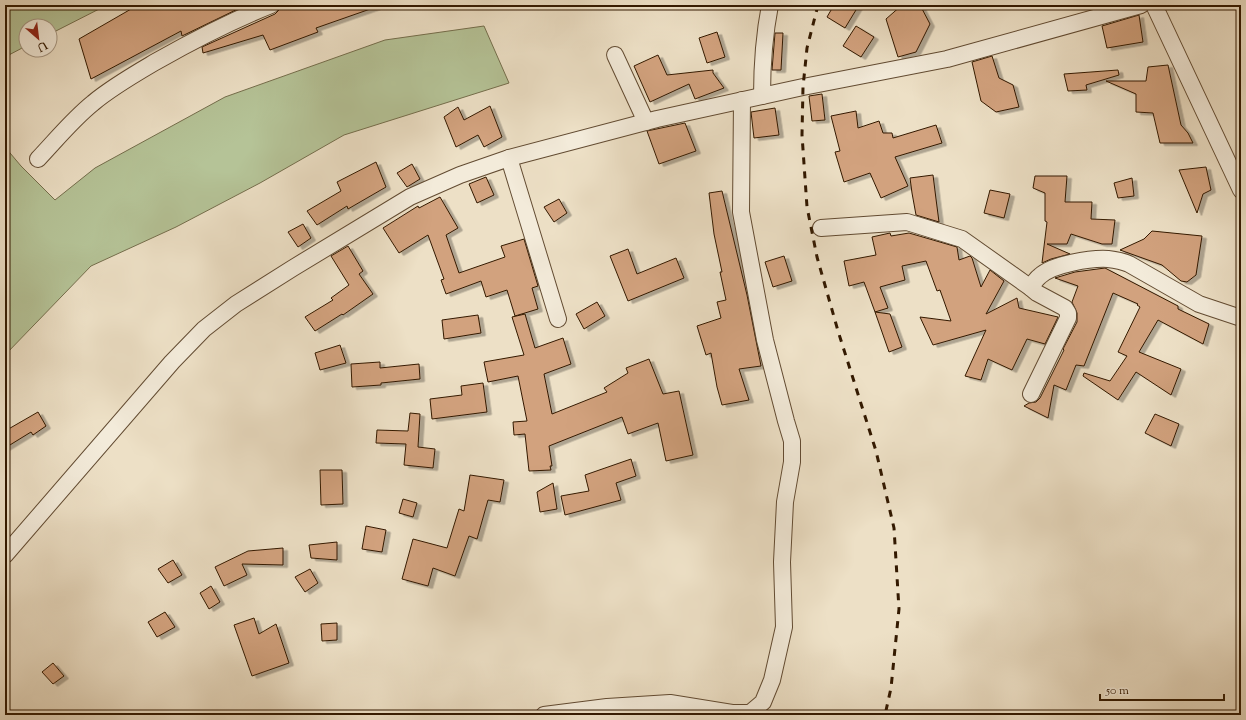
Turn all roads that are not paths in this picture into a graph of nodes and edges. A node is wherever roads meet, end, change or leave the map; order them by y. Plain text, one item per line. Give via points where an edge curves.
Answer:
1 (271, 5) edge
2 (770, 5) edge
3 (1141, 5) edge
4 (1154, 5) edge
5 (246, 11) edge
6 (615, 55) dead end
7 (762, 96) junction
8 (742, 100) junction
9 (646, 122) junction
10 (509, 158) junction
11 (38, 160) dead end
12 (1241, 190) edge
13 (821, 228) dead end
14 (1030, 288) junction
15 (1241, 318) edge
16 (558, 319) dead end
17 (1031, 394) dead end
18 (5, 556) edge
19 (544, 715) edge

1 - 5 street
2 - 7 street via 762,63
3 - 7 street via 947,60
4 - 12 street
5 - 11 street via 132,76 100,98 70,125
6 - 9 street
7 - 8 street
8 - 9 street
8 - 19 street via 741,212 765,340 792,441 782,562 784,627 772,680 763,702 750,713 732,713 670,703
9 - 10 street
10 - 16 street
10 - 18 street via 487,164 410,197 236,304 204,328
13 - 14 street via 907,222 962,239
14 - 15 street via 1039,276 1056,268 1095,259 1107,259 1129,264 1199,304
14 - 17 street via 1065,308 1068,313 1068,318

